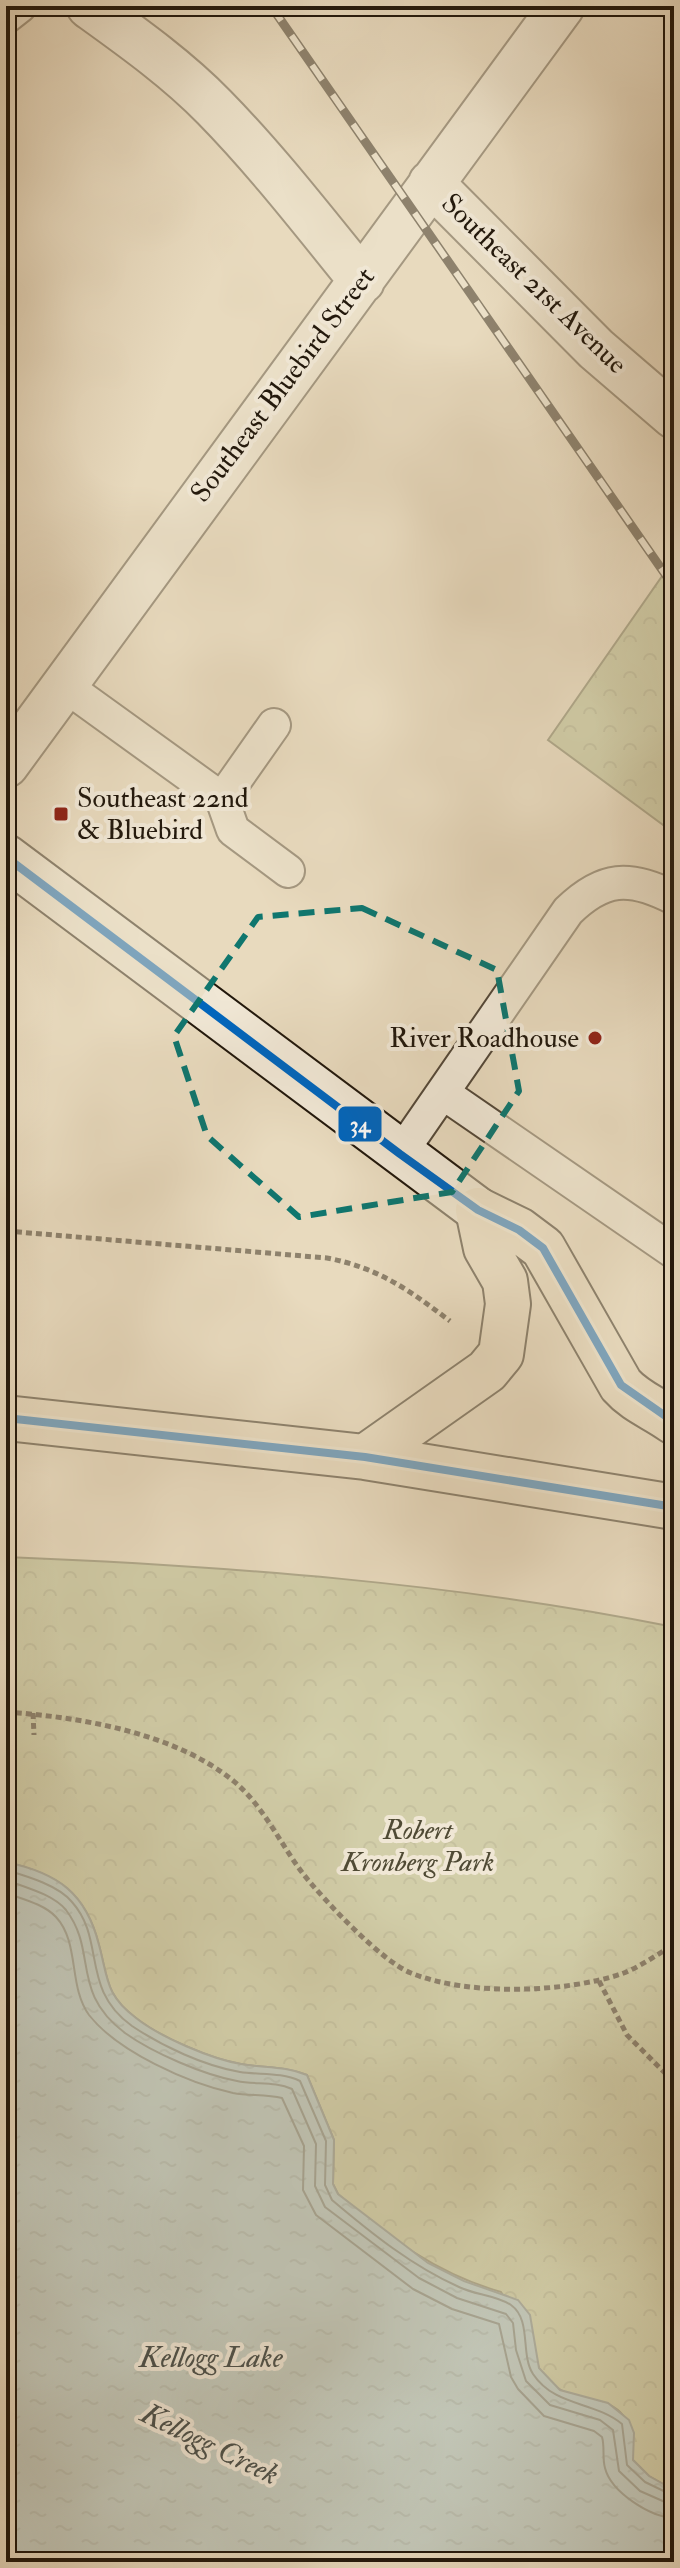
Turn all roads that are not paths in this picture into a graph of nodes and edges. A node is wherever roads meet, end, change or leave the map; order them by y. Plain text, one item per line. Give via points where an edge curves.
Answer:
1 (20, 6) edge
2 (89, 6) edge
3 (562, 6) edge
4 (6, 17) edge
5 (431, 183) junction
6 (362, 281) junction
7 (674, 416) edge
8 (64, 685) junction
9 (274, 725) dead end
10 (6, 765) edge
11 (222, 799) junction
12 (6, 857) edge
13 (288, 871) dead end
14 (674, 898) edge
15 (443, 1093) junction
16 (400, 1154) junction
17 (478, 1210) junction
18 (674, 1252) edge
19 (6, 1418) edge
20 (674, 1422) edge
21 (365, 1457) junction
22 (674, 1507) edge

1 - 4 lane
2 - 6 street via 212,105
3 - 5 street, Southeast Bluebird Street
5 - 6 street, Southeast Bluebird Street
5 - 7 street, Southeast 21st Avenue via 596,349
6 - 8 street, Southeast Bluebird Street
8 - 10 street, Southeast Bluebird Street
8 - 11 lane
9 - 11 lane
11 - 13 lane via 233,830
12 - 16 street
14 - 15 lane via 655,889 610,883 586,893 568,911
15 - 16 lane
15 - 18 lane
16 - 17 street
17 - 20 main road via 543,1248 621,1385 636,1401
17 - 21 main road via 486,1248 505,1281 508,1304 501,1354 487,1371
19 - 21 main road
21 - 22 main road

